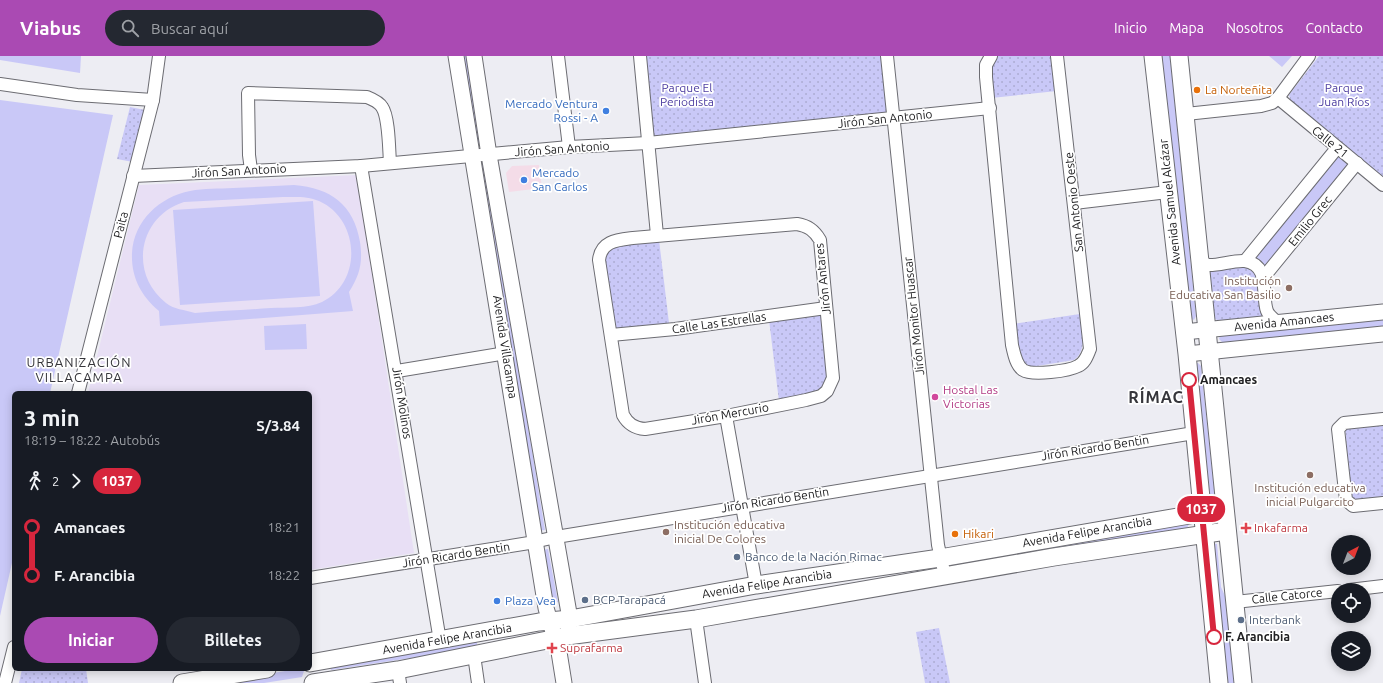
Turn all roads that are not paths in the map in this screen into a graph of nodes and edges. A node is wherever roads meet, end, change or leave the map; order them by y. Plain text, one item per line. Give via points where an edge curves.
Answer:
1 (159, 56) edge
2 (456, 56) edge
3 (474, 56) edge
4 (558, 56) edge
5 (640, 56) edge
6 (887, 56) edge
7 (1057, 56) edge
8 (1153, 56) edge
9 (1179, 56) edge
10 (1309, 56) edge
11 (988, 60) edge
12 (0, 84) edge
13 (1278, 98) junction
14 (153, 100) junction
15 (990, 108) junction
16 (1186, 114) junction
17 (894, 118) junction
18 (648, 143) junction
19 (570, 147) junction
20 (1337, 148) junction
21 (489, 155) junction
22 (473, 156) junction
23 (390, 163) junction
24 (1357, 163) junction
25 (361, 166) junction
26 (251, 170) junction
27 (133, 176) junction
28 (1383, 185) edge
29 (1168, 192) junction
30 (1074, 203) junction
31 (657, 235) junction
32 (1200, 260) junction
33 (1245, 262) junction
34 (1263, 278) junction
35 (826, 308) junction
36 (1383, 312) edge
37 (1278, 322) junction
38 (1206, 330) junction
39 (1184, 332) junction
40 (1383, 334) edge
41 (611, 335) junction
42 (1209, 351) junction
43 (506, 352) junction
44 (1187, 354) junction
45 (397, 371) junction
46 (79, 391) edge
47 (827, 391) joint
48 (726, 416) junction
49 (1383, 419) edge
50 (632, 425) joint
51 (1194, 432) junction
52 (931, 475) junction
53 (1383, 503) edge
54 (741, 505) junction
55 (1224, 512) junction
56 (1202, 513) junction
57 (1226, 531) junction
58 (1204, 534) junction
59 (556, 537) junction
60 (536, 542) junction
61 (940, 558) junction
62 (427, 559) junction
63 (945, 576) junction
64 (312, 578) edge
65 (756, 585) junction
66 (1383, 586) edge
67 (1371, 587) edge
68 (1331, 592) edge
69 (1235, 602) junction
70 (570, 619) junction
71 (696, 619) junction
72 (549, 621) junction
73 (440, 640) junction
74 (560, 642) junction
75 (12, 655) edge
76 (474, 655) junction
77 (315, 662) edge
78 (245, 671) edge
79 (399, 676) edge
80 (5, 683) edge
81 (182, 683) edge
82 (319, 683) edge
83 (478, 683) edge
84 (564, 683) edge
85 (705, 683) edge
86 (1219, 683) edge
87 (1243, 683) edge

1 - 14 street, Paita
2 - 22 street, Avenida Villacampa
3 - 21 street, Avenida Villacampa
4 - 19 street
5 - 18 street
6 - 17 street, Jirón Monitor Huascar
7 - 30 street, San Antonio Oeste
8 - 29 main road, Avenida Samuel Alcázar
9 - 16 main road, Avenida Samuel Alcázar
10 - 13 street
11 - 15 street
12 - 14 street via 77,95
13 - 16 street via 1261,106
13 - 20 street, Calle 21
14 - 27 street, Paita
15 - 17 street, Jirón San Antonio
15 - 30 street, San Antonio Oeste via 1012,345 1016,360 1023,370 1032,373 1078,366 1085,361 1090,349
16 - 32 main road, Avenida Samuel Alcázar
17 - 18 street, Jirón San Antonio
17 - 52 street, Jirón Monitor Huascar
18 - 19 street, Jirón San Antonio
18 - 31 street
19 - 21 street, Jirón San Antonio
20 - 24 street, Calle 21
20 - 33 street, Emilio Grec
21 - 22 street, Jirón San Antonio
21 - 59 street, Avenida Villacampa
22 - 23 street, Jirón San Antonio
22 - 43 street, Avenida Villacampa
23 - 25 street, Jirón San Antonio
23 - 26 street via 386,116 383,107 376,101 367,97 248,92
24 - 28 street, Calle 21
24 - 34 street, Emilio Grec
25 - 26 street, Jirón San Antonio
25 - 45 street, Jirón Molinos
26 - 27 street, Jirón San Antonio
27 - 46 street, Paita
29 - 30 street
29 - 39 main road, Avenida Samuel Alcázar
31 - 35 street, Jirón Antares via 797,224 807,226 816,232 820,240
31 - 41 street, Jirón Antares via 615,241 607,244 600,252 599,260
32 - 33 street via 1213,266
32 - 38 main road, Avenida Samuel Alcázar
33 - 34 street via 1253,264
34 - 37 street via 1266,310
35 - 41 street, Calle Las Estrellas via 675,329
35 - 47 street, Jirón Antares via 833,378
36 - 37 street, Avenida Amancaes
37 - 38 street, Avenida Amancaes
38 - 39 street, Avenida Amancaes
38 - 42 main road, Avenida Samuel Alcázar
39 - 44 main road, Avenida Samuel Alcázar
40 - 42 street, Avenida Amancaes
41 - 50 street, Jirón Antares via 623,414
42 - 44 street, Avenida Amancaes
42 - 55 main road, Avenida Samuel Alcázar
43 - 45 street
43 - 60 street, Avenida Villacampa
44 - 51 main road, Avenida Samuel Alcázar
45 - 62 street, Jirón Molinos
47 - 48 street, Jirón Mercurio via 821,396 806,400
48 - 50 street, Jirón Mercurio via 645,429
48 - 54 street
49 - 53 street via 1344,423 1338,429 1346,500 1353,506
51 - 52 street, Jirón Ricardo Bentin
51 - 56 main road, Avenida Samuel Alcázar
52 - 54 street, Jirón Ricardo Bentin
52 - 61 street, Jirón Monitor Huascar
54 - 59 street, Jirón Ricardo Bentin
54 - 65 street
55 - 56 main road, Avenida Felipe Arancibia
55 - 57 main road, Avenida Samuel Alcázar
56 - 58 main road, Avenida Samuel Alcázar
56 - 61 main road, Avenida Felipe Arancibia
57 - 58 main road, Avenida Felipe Arancibia
57 - 69 main road, Avenida Samuel Alcázar
58 - 63 main road, Avenida Felipe Arancibia
58 - 86 main road, Avenida Samuel Alcázar
59 - 60 street, Jirón Ricardo Bentin
59 - 70 street, Avenida Villacampa
60 - 62 street, Jirón Ricardo Bentin
60 - 72 street, Avenida Villacampa
61 - 63 street, Jirón Monitor Huascar
61 - 65 main road, Avenida Felipe Arancibia
62 - 64 street, Jirón Ricardo Bentin
62 - 73 street, Jirón Molinos
63 - 71 main road, Avenida Felipe Arancibia
65 - 70 main road, Avenida Felipe Arancibia
66 - 67 street
68 - 69 street, Calle Catorce
69 - 87 main road, Avenida Samuel Alcázar
70 - 72 main road, Avenida Felipe Arancibia
70 - 74 street, Avenida Villacampa
71 - 74 main road, Avenida Felipe Arancibia
71 - 85 street
72 - 73 main road, Avenida Felipe Arancibia
72 - 74 street, Avenida Villacampa
73 - 77 main road, Avenida Felipe Arancibia
74 - 76 main road, Avenida Felipe Arancibia
74 - 84 street
75 - 80 street
76 - 79 main road, Avenida Felipe Arancibia
76 - 83 street
77 - 82 street
78 - 81 main road
79 - 82 main road, Avenida Felipe Arancibia

